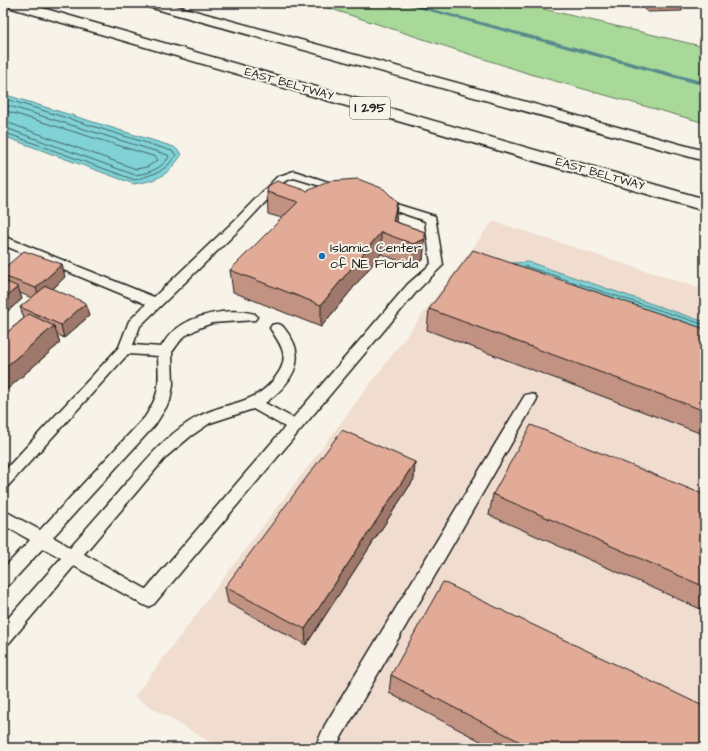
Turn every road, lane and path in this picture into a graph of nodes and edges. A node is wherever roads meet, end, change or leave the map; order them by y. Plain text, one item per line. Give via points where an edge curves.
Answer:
1 (10, 3) edge
2 (150, 3) edge
3 (705, 156) edge
4 (352, 193) edge
5 (366, 198) edge
6 (705, 205) edge
7 (4, 242) edge
8 (155, 303) junction
9 (250, 316) dead end
10 (277, 328) dead end
11 (125, 348) junction
12 (164, 352) junction
13 (530, 399) dead end
14 (253, 403) junction
15 (295, 426) junction
16 (3, 482) edge
17 (3, 518) edge
18 (41, 539) junction
19 (74, 556) junction
20 (3, 580) edge
21 (3, 637) edge
22 (325, 748) edge

1 - 6 highway, EAST BELTWAY / I 295
2 - 3 highway
4 - 8 lane via 294,174 281,179
5 - 15 lane via 431,219 437,265 412,287
7 - 8 lane
8 - 11 lane via 134,324
9 - 12 lane via 212,319 192,326 178,335
10 - 14 lane via 288,341 292,354 288,368 277,385
11 - 12 lane
11 - 16 lane
12 - 18 lane via 166,385 163,401 150,421
13 - 22 lane via 332,732
14 - 15 lane
14 - 19 lane via 211,416 162,452
15 - 19 lane via 148,599
17 - 18 lane
18 - 19 lane
18 - 20 lane
19 - 21 lane

